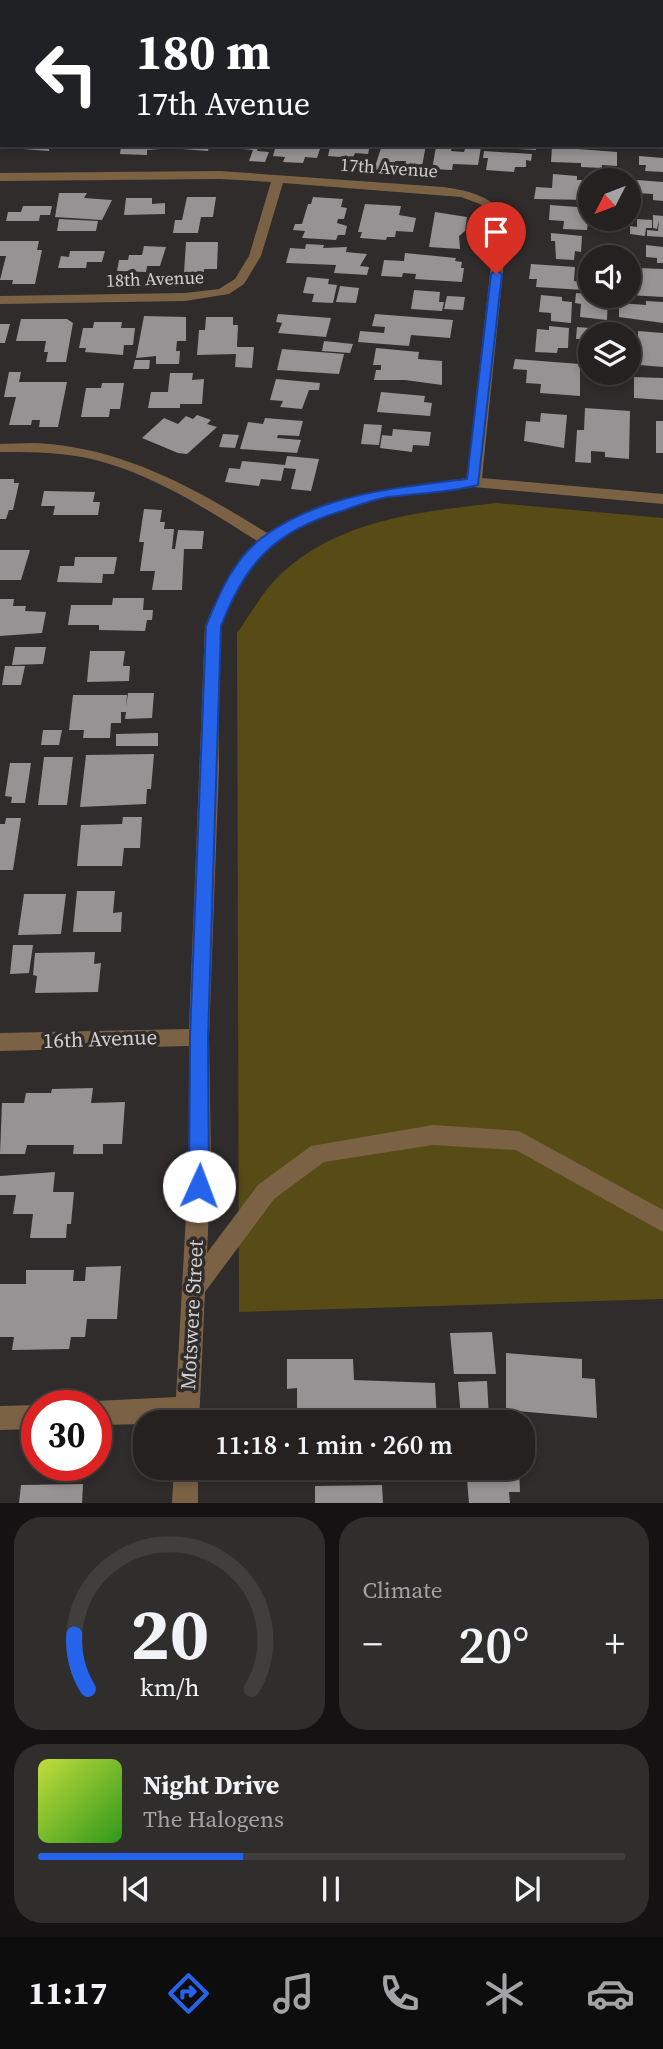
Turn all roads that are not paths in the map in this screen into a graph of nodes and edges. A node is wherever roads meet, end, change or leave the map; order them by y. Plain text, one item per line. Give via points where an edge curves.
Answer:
1 (0, 177) edge
2 (278, 180) junction
3 (0, 300) edge
4 (0, 448) edge
5 (474, 482) junction
6 (663, 499) edge
7 (267, 540) junction
8 (199, 1037) junction
9 (0, 1042) edge
10 (663, 1223) edge
11 (194, 1288) junction
12 (187, 1410) edge
13 (112, 1414) edge
14 (133, 1414) edge
15 (21, 1418) edge
16 (0, 1419) edge
17 (186, 1480) edge
18 (185, 1503) edge

1 - 2 street, 17th Avenue
2 - 3 street, 18th Avenue via 252,262 243,278 229,289 185,298
2 - 5 street, 17th Avenue via 468,194 496,209 502,221
4 - 7 street via 50,448 111,459 213,505
5 - 6 street, Motswere Street
5 - 7 street, Motswere Street via 341,504 306,517
7 - 8 street, Motswere Street via 245,563 213,626
8 - 9 street, 16th Avenue
8 - 11 street, Motswere Street
10 - 11 street via 519,1141 433,1135 319,1153 266,1192
11 - 12 street, Motswere Street
13 - 14 street
15 - 16 street
17 - 18 street

